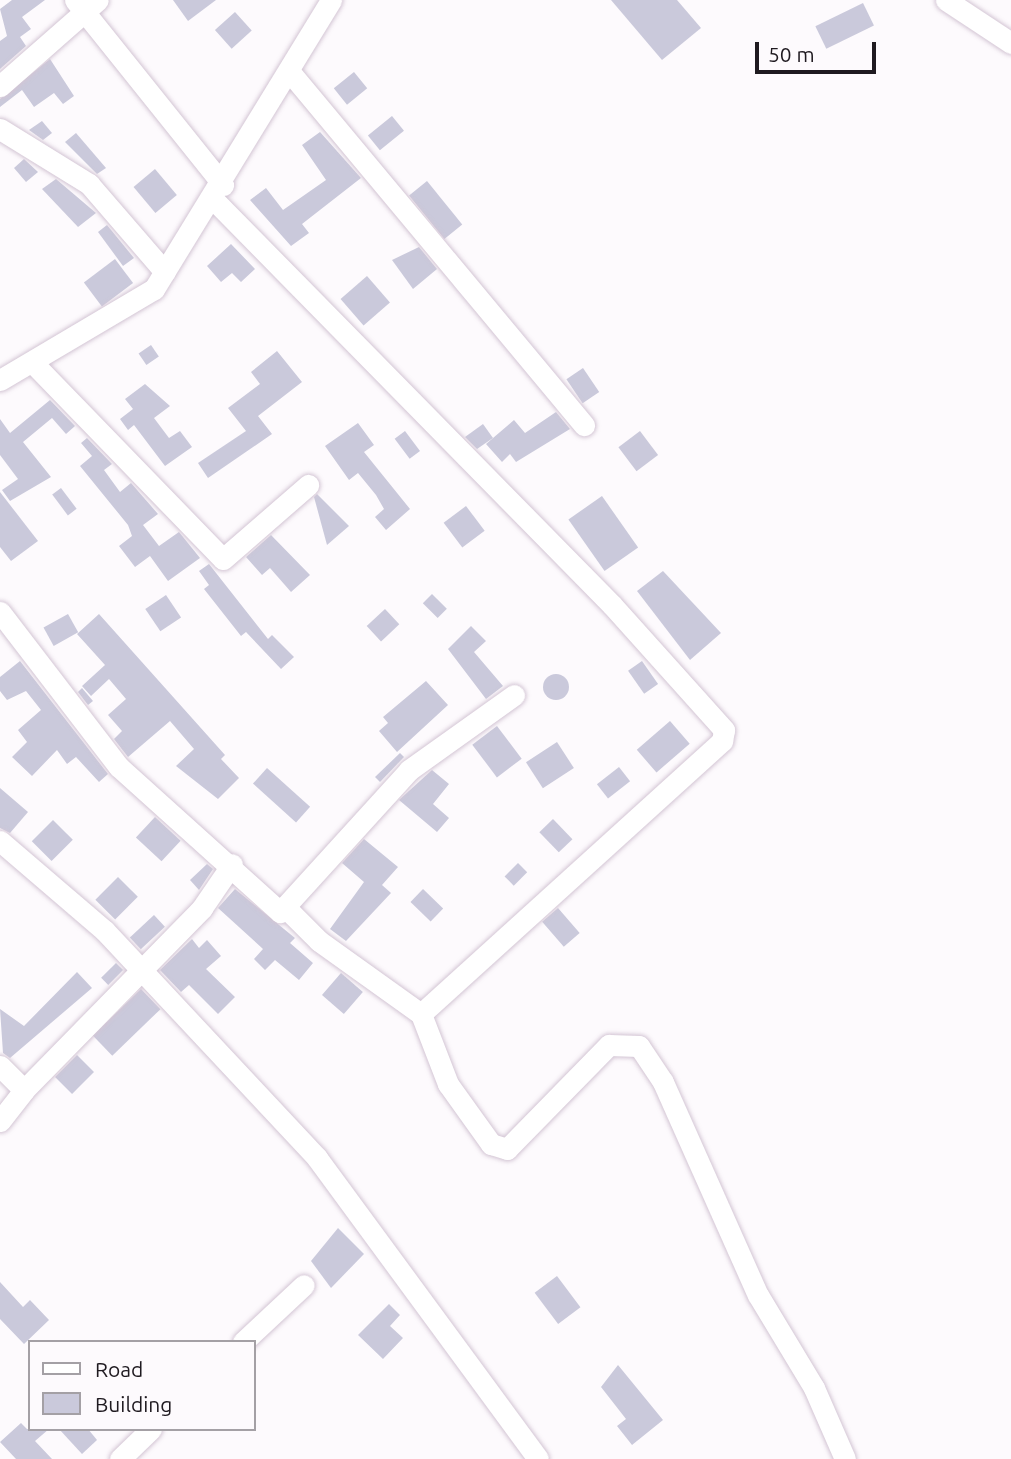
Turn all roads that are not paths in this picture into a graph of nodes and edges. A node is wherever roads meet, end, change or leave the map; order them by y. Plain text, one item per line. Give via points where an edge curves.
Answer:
1 (331, 0) edge
2 (946, 0) edge
3 (85, 3) edge
4 (1011, 43) edge
5 (289, 71) junction
6 (0, 86) edge
7 (0, 129) edge
8 (218, 192) junction
9 (165, 272) junction
10 (32, 362) junction
11 (0, 380) edge
12 (584, 425) dead end
13 (308, 485) dead end
14 (0, 612) edge
15 (514, 695) dead end
16 (0, 841) edge
17 (232, 864) junction
18 (285, 907) junction
19 (142, 968) junction
20 (421, 1014) junction
21 (0, 1066) edge
22 (24, 1090) junction
23 (0, 1121) edge
24 (304, 1285) dead end
25 (245, 1340) edge
26 (149, 1431) edge
27 (120, 1459) edge
28 (538, 1459) edge
29 (845, 1459) edge

1 - 5 street
2 - 4 street
3 - 6 street
3 - 8 street
5 - 8 street
5 - 12 street
7 - 9 street via 89,184
8 - 9 street
8 - 20 street via 612,605 724,730 722,741
9 - 10 street via 154,289
10 - 11 street
10 - 13 street via 223,559
14 - 17 street via 119,767
15 - 18 street via 409,770
16 - 19 street
17 - 18 street via 280,912
17 - 19 street via 202,908
18 - 20 street via 320,941
19 - 22 street
19 - 28 street via 317,1158
20 - 29 street via 448,1084 491,1144 507,1149 609,1045 639,1046 663,1082 758,1294 814,1388
21 - 22 street
22 - 23 street
24 - 25 street
26 - 27 street

